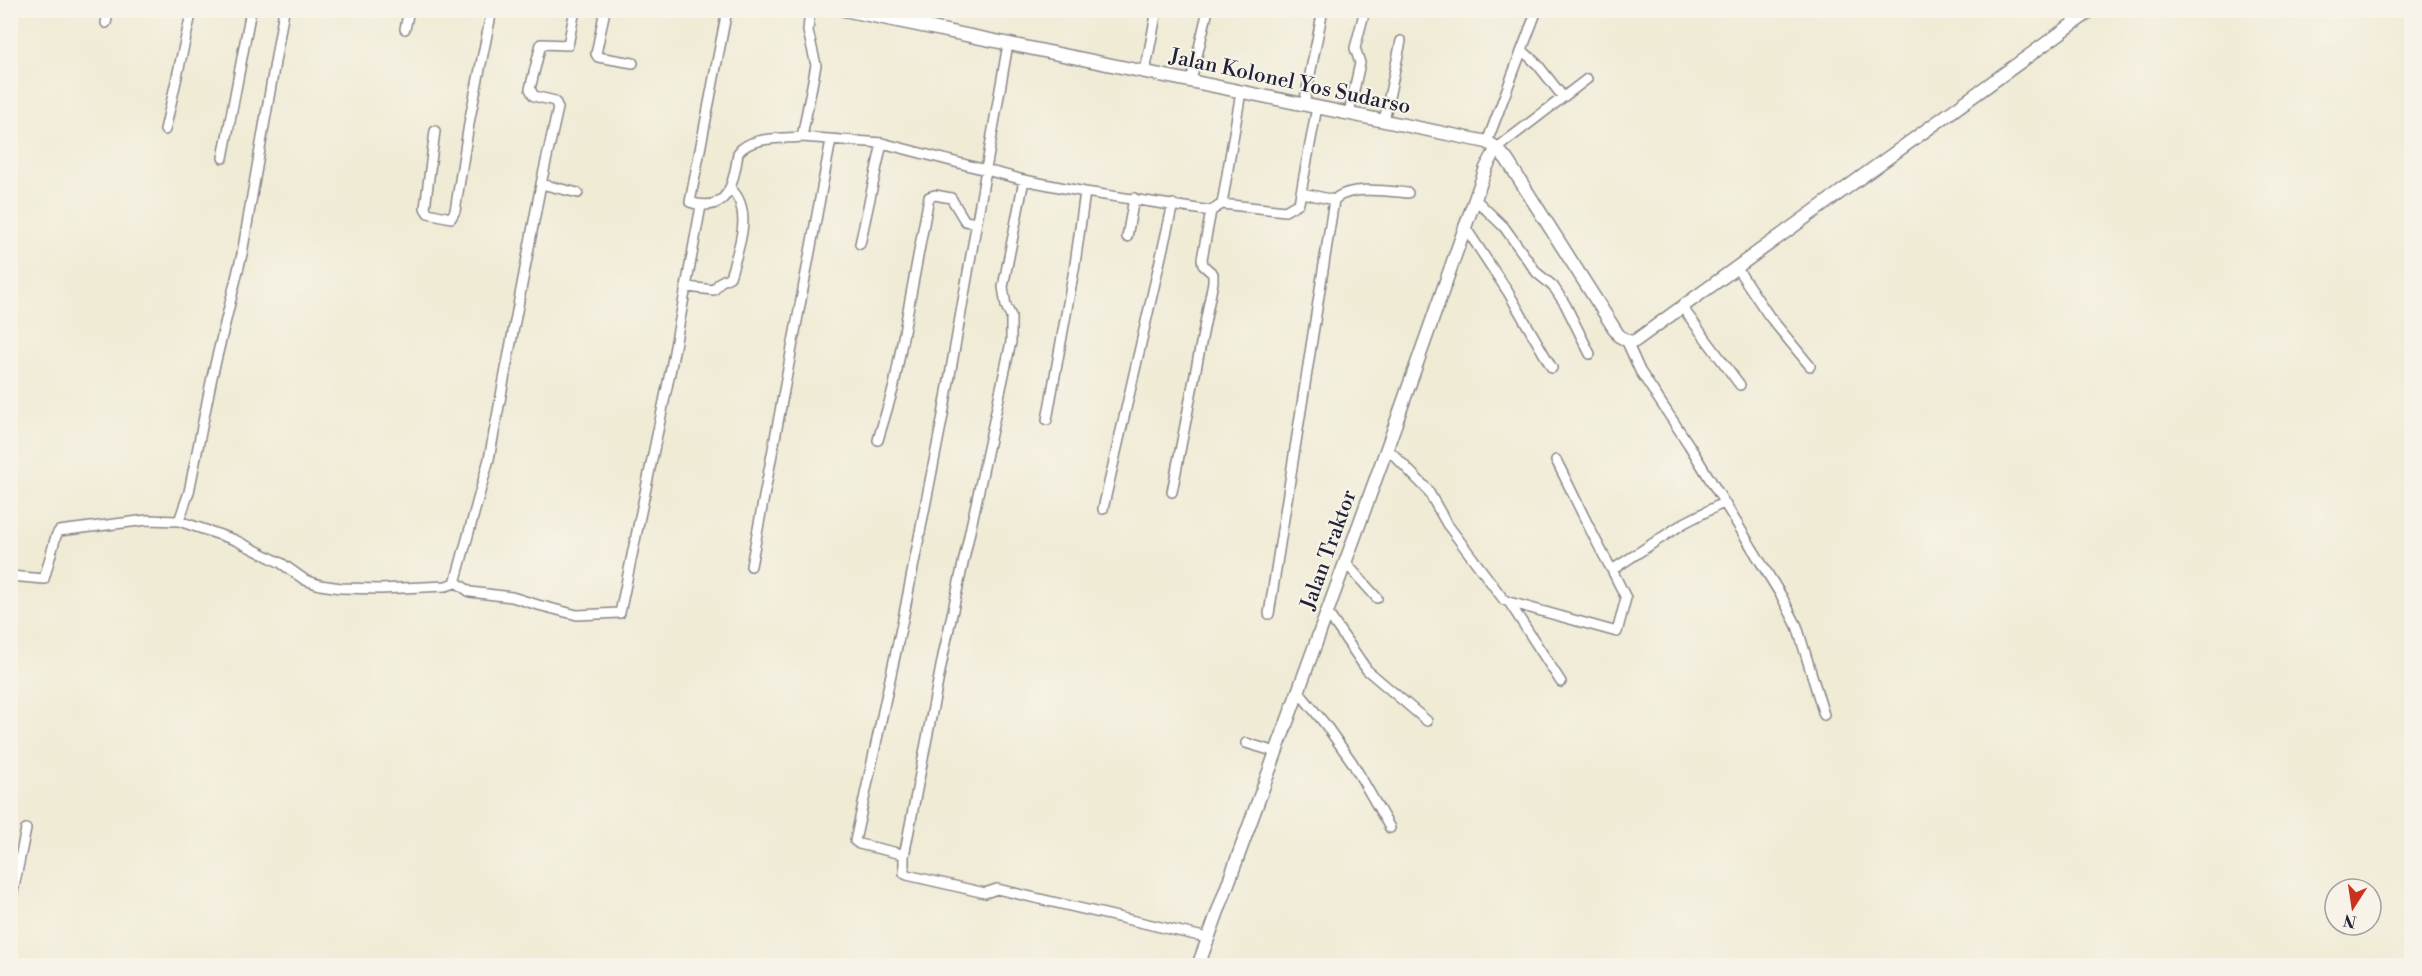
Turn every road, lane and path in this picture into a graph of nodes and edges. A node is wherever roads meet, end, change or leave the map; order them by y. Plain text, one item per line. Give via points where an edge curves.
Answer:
1 (109, 10) edge
2 (192, 10) edge
3 (251, 10) edge
4 (284, 10) edge
5 (409, 10) edge
6 (492, 10) edge
7 (575, 10) edge
8 (605, 10) edge
9 (727, 10) edge
10 (810, 10) edge
11 (844, 10) edge
12 (909, 10) edge
13 (1157, 10) edge
14 (1208, 10) edge
15 (1323, 10) edge
16 (1365, 10) edge
17 (1537, 10) edge
18 (2092, 10) edge
19 (863, 13) edge
20 (106, 23) dead end
21 (906, 23) junction
22 (405, 29) dead end
23 (1401, 40) dead end
24 (1008, 44) junction
25 (1522, 50) junction
26 (633, 63) dead end
27 (1145, 72) junction
28 (1587, 79) dead end
29 (1191, 81) junction
30 (1241, 92) junction
31 (1563, 97) junction
32 (1304, 104) junction
33 (1317, 107) junction
34 (1349, 113) junction
35 (1384, 121) junction
36 (165, 130) dead end
37 (435, 131) dead end
38 (802, 137) junction
39 (831, 140) junction
40 (882, 143) junction
41 (1492, 145) junction
42 (223, 158) dead end
43 (986, 171) junction
44 (1024, 180) junction
45 (541, 184) junction
46 (731, 189) junction
47 (1084, 192) junction
48 (578, 193) dead end
49 (1302, 193) junction
50 (1408, 193) dead end
51 (1134, 198) junction
52 (1334, 200) junction
53 (1475, 200) junction
54 (1173, 204) junction
55 (1222, 204) junction
56 (700, 206) junction
57 (1211, 211) junction
58 (976, 223) junction
59 (1465, 227) junction
60 (1127, 237) dead end
61 (860, 244) dead end
62 (1736, 267) junction
63 (687, 287) junction
64 (1682, 307) junction
65 (1628, 342) junction
66 (1590, 354) dead end
67 (1810, 366) dead end
68 (1552, 368) dead end
69 (1740, 385) dead end
70 (1047, 420) dead end
71 (878, 440) dead end
72 (1387, 448) junction
73 (1556, 460) dead end
74 (1172, 492) dead end
75 (1723, 503) junction
76 (1103, 509) dead end
77 (179, 521) junction
78 (1345, 562) junction
79 (751, 566) dead end
80 (1612, 570) junction
81 (10, 576) edge
82 (456, 582) junction
83 (1377, 598) dead end
84 (1509, 602) junction
85 (1327, 612) junction
86 (1269, 614) dead end
87 (1561, 682) dead end
88 (1298, 691) junction
89 (1824, 715) dead end
90 (1427, 721) dead end
91 (1246, 742) dead end
92 (1276, 752) junction
93 (1390, 828) dead end
94 (26, 829) dead end
95 (904, 856) junction
96 (10, 906) edge
97 (1208, 938) junction
98 (1198, 966) edge

1 - 20 street
2 - 36 street
3 - 42 street
4 - 77 street via 242,254 189,492
5 - 22 street
6 - 37 street via 451,218 428,213 425,208
7 - 45 street via 568,45 542,44 530,89 534,96 555,101 558,106
8 - 26 street via 596,54
9 - 56 street via 690,200
10 - 38 street via 808,31 816,65
11 - 19 street, Jalan Kolonel Yos Sudarso
12 - 21 street
13 - 27 street
14 - 29 street
15 - 32 street
16 - 34 street via 1355,48 1360,63
17 - 25 street
18 - 62 street
19 - 21 street, Jalan Kolonel Yos Sudarso
21 - 24 street, Jalan Kolonel Yos Sudarso
23 - 35 street
24 - 27 street, Jalan Kolonel Yos Sudarso
24 - 43 street
25 - 31 street
25 - 41 street
27 - 29 street, Jalan Kolonel Yos Sudarso
28 - 31 street
29 - 30 street, Jalan Kolonel Yos Sudarso
30 - 32 street, Jalan Kolonel Yos Sudarso
30 - 55 street
31 - 41 street
32 - 33 street, Jalan Kolonel Yos Sudarso
33 - 34 street, Jalan Kolonel Yos Sudarso
33 - 49 street
34 - 35 street, Jalan Kolonel Yos Sudarso
35 - 41 street, Jalan Kolonel Yos Sudarso
38 - 39 street
38 - 46 street via 758,141 741,148
39 - 40 street
39 - 79 street
40 - 43 street
40 - 61 street
41 - 53 street, Jalan Traktor
41 - 65 street via 1507,160 1619,336
43 - 44 street
43 - 58 street
44 - 47 street
44 - 95 street via 1002,287 1011,316 1011,342
45 - 48 street
45 - 82 street via 489,459
46 - 56 street via 719,203
46 - 63 street via 739,196 743,213 730,277 714,290
47 - 51 street
47 - 70 street
49 - 52 street
49 - 55 street via 1299,203 1285,211
50 - 52 street via 1358,191
51 - 54 street
51 - 60 street
52 - 86 street
53 - 59 street, Jalan Traktor
53 - 66 street via 1504,227 1566,304
54 - 57 street
54 - 76 street
55 - 57 street
56 - 63 street
57 - 74 street via 1202,259 1213,274 1213,282
58 - 71 street via 965,221 951,198 929,197 894,386
58 - 95 street via 914,562 855,839 857,844
59 - 68 street via 1509,292
59 - 72 street, Jalan Traktor
62 - 64 street
62 - 67 street
63 - 82 street via 620,614 577,615 512,597 470,592
64 - 65 street
64 - 69 street
65 - 75 street via 1641,371
72 - 78 street, Jalan Traktor
72 - 84 street via 1428,489 1447,524
73 - 80 street
75 - 80 street via 1684,523
75 - 89 street via 1797,626
77 - 81 street via 147,520 63,530 57,533 44,579
77 - 82 street via 235,540 320,585 380,589 446,586
78 - 83 street
78 - 85 street, Jalan Traktor
80 - 84 street via 1626,598 1617,632
84 - 87 street
85 - 88 street, Jalan Traktor
85 - 90 street via 1367,670
88 - 92 street, Jalan Traktor
88 - 93 street via 1352,762
91 - 92 street
92 - 97 street, Jalan Traktor
94 - 96 street
95 - 97 street via 907,875 985,893 997,889
97 - 98 street, Jalan Traktor

